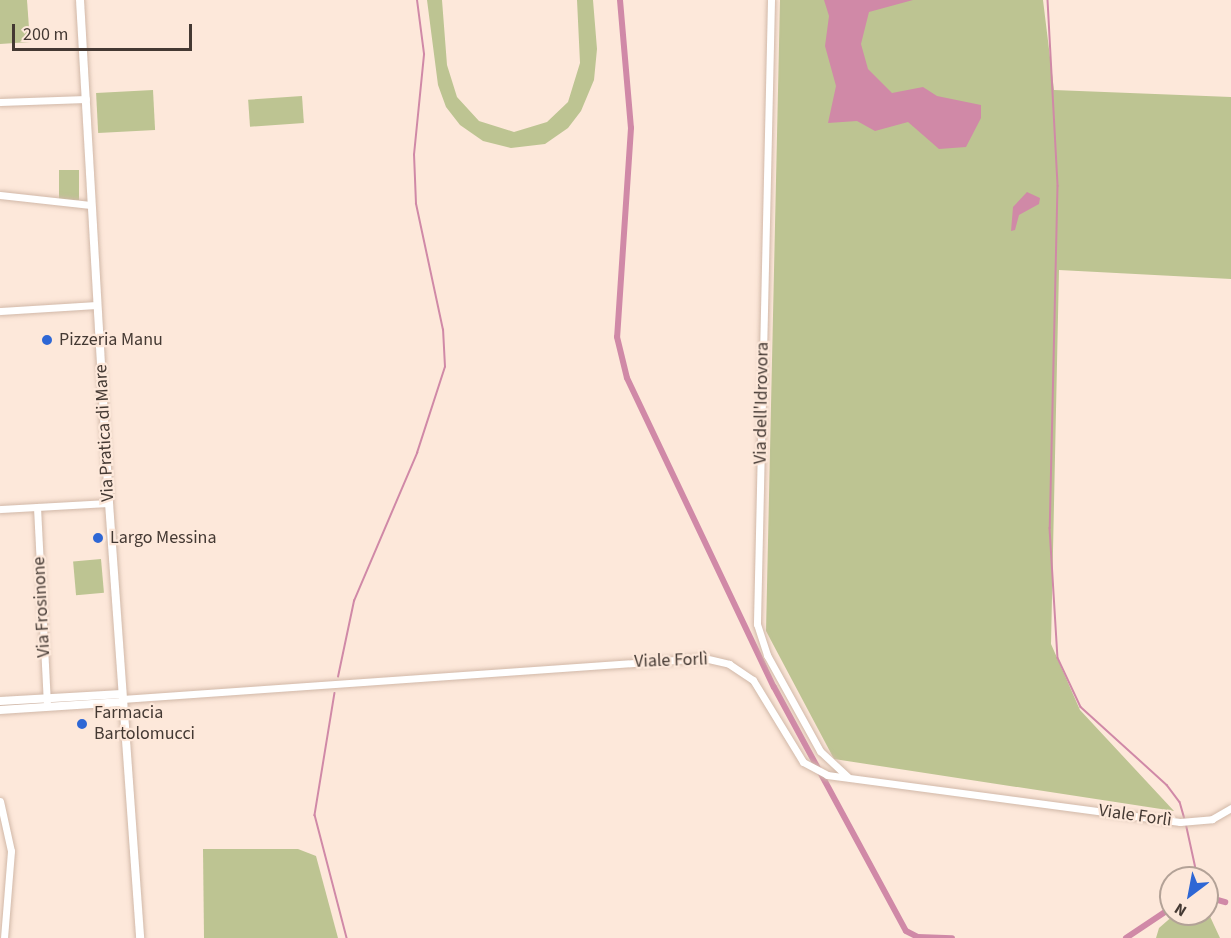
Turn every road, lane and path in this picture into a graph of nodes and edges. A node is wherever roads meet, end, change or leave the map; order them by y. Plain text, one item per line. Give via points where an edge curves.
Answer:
1 (80, 0) edge
2 (771, 0) edge
3 (86, 99) junction
4 (0, 102) edge
5 (0, 195) edge
6 (90, 206) junction
7 (97, 305) junction
8 (0, 311) edge
9 (109, 503) junction
10 (37, 507) junction
11 (0, 509) edge
12 (122, 698) junction
13 (0, 701) edge
14 (47, 703) junction
15 (0, 710) edge
16 (848, 777) junction
17 (0, 801) edge
18 (1231, 807) edge
19 (4, 825) edge
20 (4, 938) edge
21 (140, 938) edge

1 - 3 street, Via Pratica di Mare
2 - 16 street, Via dell'Idrovora via 757,624 767,655 820,751
3 - 4 street
3 - 6 street, Via Pratica di Mare
5 - 6 street
6 - 7 street, Via Pratica di Mare
7 - 8 street
7 - 9 street, Via Pratica di Mare
9 - 10 street
9 - 12 street, Via Pratica di Mare
10 - 11 street
10 - 14 street, Via Frosinone
12 - 14 street
12 - 16 street, Viale Forlì via 708,658 733,666 754,681 801,759 827,775
12 - 21 street, Via Pratica di Mare
13 - 14 street
14 - 15 street
16 - 18 street, Viale Forlì via 1190,823 1216,818
17 - 19 street
19 - 20 street via 11,856

